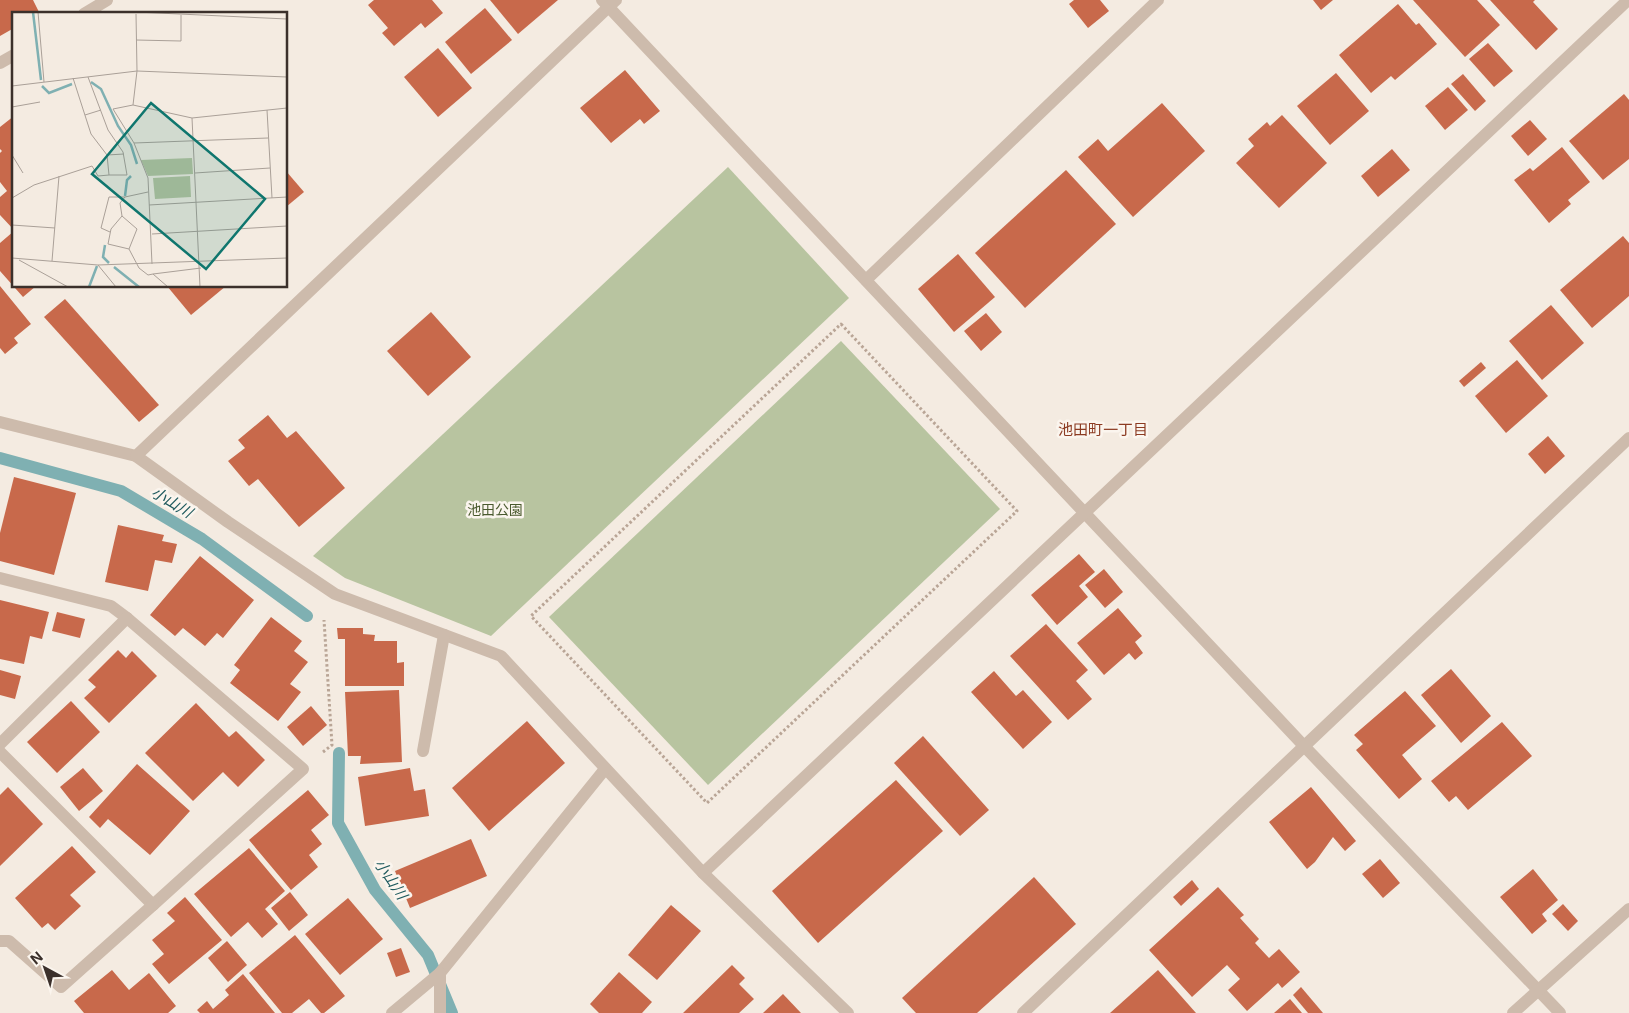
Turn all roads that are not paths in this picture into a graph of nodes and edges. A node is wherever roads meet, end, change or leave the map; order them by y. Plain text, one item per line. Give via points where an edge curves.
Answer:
1 (108, 0) edge
2 (1158, 0) edge
3 (1628, 0) edge
4 (609, 2) edge
5 (87, 12) edge
6 (12, 56) edge
7 (0, 63) edge
8 (866, 280) junction
9 (0, 422) edge
10 (1629, 438) edge
11 (136, 456) junction
12 (1085, 512) junction
13 (0, 578) edge
14 (127, 618) junction
15 (444, 635) junction
16 (0, 744) edge
17 (1304, 746) junction
18 (422, 751) dead end
19 (0, 752) edge
20 (605, 768) junction
21 (703, 873) junction
22 (153, 905) junction
23 (1629, 909) edge
24 (0, 941) edge
25 (440, 973) junction
26 (1538, 991) junction
27 (392, 1013) edge
28 (440, 1013) edge
29 (848, 1013) edge
30 (1023, 1013) edge
31 (1513, 1013) edge
32 (1560, 1013) edge

1 - 5 street
2 - 8 street
3 - 12 street
4 - 8 street
4 - 11 street
6 - 7 street
8 - 12 street
9 - 11 street
10 - 17 street
11 - 15 street via 334,594
12 - 17 street
12 - 21 street
13 - 14 street via 111,606
14 - 16 street
14 - 22 street via 303,769
15 - 18 street
15 - 20 street via 501,656
17 - 26 street
17 - 30 street
19 - 22 street
20 - 21 street
20 - 25 street
21 - 29 street
22 - 24 street via 61,987 9,941
23 - 26 street
25 - 27 street
25 - 28 street
26 - 31 street
26 - 32 street

